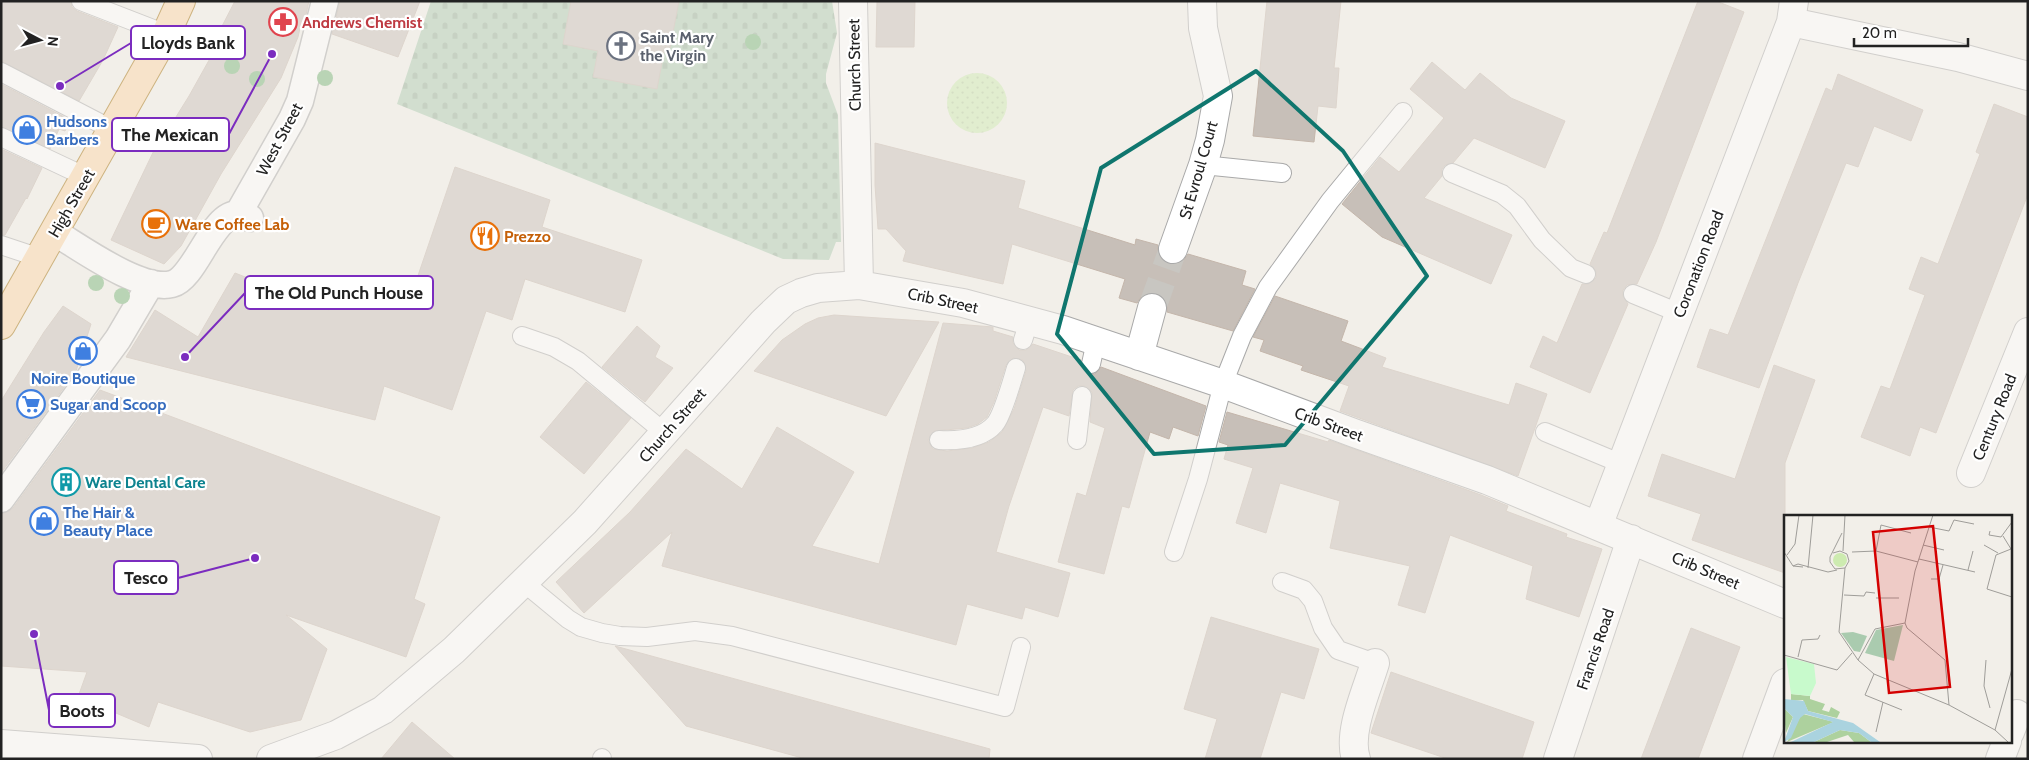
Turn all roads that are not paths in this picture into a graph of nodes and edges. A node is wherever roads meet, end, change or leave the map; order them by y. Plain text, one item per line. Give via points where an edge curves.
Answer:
1 (81, 1) edge
2 (181, 1) edge
3 (325, 1) edge
4 (853, 1) edge
5 (1202, 1) edge
6 (1793, 12) edge
7 (166, 34) junction
8 (1, 72) edge
9 (2028, 76) edge
10 (1403, 112) dead end
11 (112, 130) junction
12 (1, 137) edge
13 (1203, 165) junction
14 (1282, 172) dead end
15 (1452, 173) dead end
16 (86, 177) junction
17 (54, 232) junction
18 (1, 245) edge
19 (1174, 249) tunnel mouth
20 (40, 258) junction
21 (1586, 274) dead end
22 (151, 283) junction
23 (859, 285) junction
24 (1633, 294) dead end
25 (1152, 308) tunnel mouth
26 (1679, 313) junction
27 (3, 319) edge
28 (2028, 332) edge
29 (522, 336) dead end
30 (1139, 356) junction
31 (1016, 368) dead end
32 (1223, 384) junction
33 (1082, 396) dead end
34 (1545, 432) dead end
35 (665, 433) junction
36 (940, 440) dead end
37 (1078, 440) dead end
38 (1622, 464) junction
39 (1971, 473) dead end
40 (1, 499) edge
41 (1598, 526) junction
42 (1631, 539) junction
43 (1174, 552) dead end
44 (522, 582) junction
45 (1282, 582) dead end
46 (1784, 604) edge
47 (1020, 647) dead end
48 (1375, 663) joint
49 (1784, 686) edge
50 (2007, 742) edge
51 (6, 749) edge
52 (122, 755) edge
53 (198, 759) edge
54 (271, 759) edge
55 (1356, 759) edge
56 (1558, 759) edge
57 (1757, 759) edge
58 (2000, 759) edge

1 - 7 lane
2 - 7 main road, High Street
3 - 22 street, West Street via 300,101 244,216 224,220 184,276 172,284
4 - 23 street, Church Street
5 - 13 street, St Evroul Court via 1203,28 1218,96
6 - 9 street
6 - 26 street, Coronation Road
7 - 11 main road, High Street
8 - 11 lane
10 - 32 lane via 1330,201 1268,288 1242,336
11 - 16 main road, High Street
12 - 16 lane
13 - 14 lane
13 - 19 street, St Evroul Court
15 - 21 lane via 1502,194 1517,206 1542,240 1571,268
16 - 17 main road, High Street
17 - 20 main road, High Street
17 - 22 street via 112,267
18 - 20 lane
20 - 27 main road, High Street
22 - 40 street via 118,340
23 - 30 street, Crib Street via 963,303 1026,331 1064,330 1093,352
23 - 35 street, Church Street via 818,288 786,300
24 - 26 lane
25 - 30 street
26 - 38 street, Coronation Road
28 - 39 street, Century Road
29 - 35 lane via 554,347 578,361
30 - 32 street, Crib Street
31 - 36 lane via 995,424 960,441
32 - 41 street, Crib Street via 1487,480
32 - 43 lane via 1198,479
33 - 37 lane
34 - 38 lane
35 - 44 street, Church Street via 585,522
38 - 41 street, Coronation Road
41 - 42 street, Crib Street
42 - 46 street, Crib Street
42 - 56 street, Francis Road
44 - 47 lane via 568,619 602,633 647,637 695,631 732,636 1005,707
44 - 54 street, Church Street via 454,650 383,710 336,735
45 - 48 lane via 1304,590 1338,650
48 - 55 street via 1356,726 1353,744
49 - 57 street
50 - 58 street
51 - 52 street
52 - 53 street

